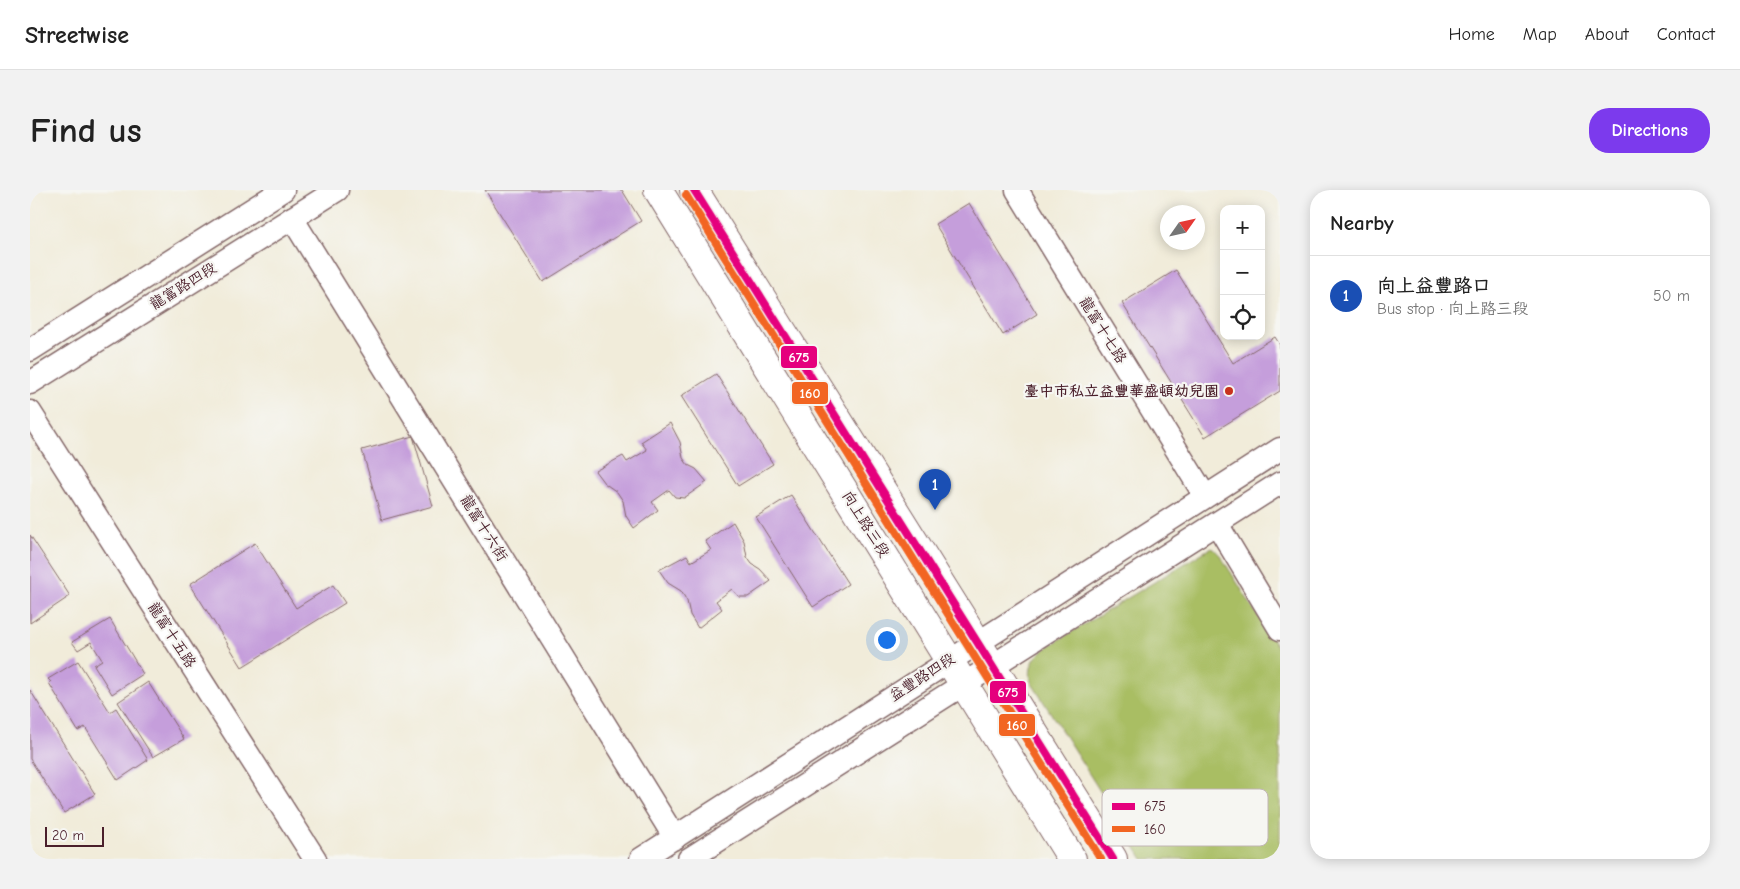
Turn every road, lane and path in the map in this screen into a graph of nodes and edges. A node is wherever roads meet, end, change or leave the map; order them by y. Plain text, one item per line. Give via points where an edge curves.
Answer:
1 (283, 190) edge
2 (336, 190) edge
3 (658, 190) edge
4 (694, 190) edge
5 (1016, 190) edge
6 (292, 218) junction
7 (30, 350) edge
8 (30, 383) edge
9 (30, 412) edge
10 (1280, 448) edge
11 (1280, 483) edge
12 (1205, 496) junction
13 (1217, 524) junction
14 (1280, 629) edge
15 (978, 642) junction
16 (950, 660) junction
17 (993, 665) junction
18 (964, 684) junction
19 (675, 838) junction
20 (1102, 841) edge
21 (1105, 846) edge
22 (315, 859) edge
23 (642, 859) edge
24 (689, 859) edge
25 (1072, 859) edge
26 (1113, 859) edge

1 - 7 street, 龍富路四段
2 - 6 street, 龍富路四段
3 - 16 main road, 向上路三段
4 - 15 main road
5 - 12 street, 龍富十七路
6 - 8 street, 龍富路四段
6 - 19 street, 龍富十六街
9 - 22 street, 龍富十五路
10 - 12 street, 益豐路四段
11 - 13 street, 益豐路四段
12 - 15 street, 益豐路四段
13 - 14 street
13 - 17 street, 益豐路四段
15 - 16 street, 益豐路四段
15 - 17 main road
16 - 18 main road, 向上路三段
16 - 19 street, 益豐路四段
17 - 18 street, 益豐路四段
17 - 20 main road
18 - 24 street, 益豐路四段
18 - 25 main road, 向上路三段
19 - 23 street, 益豐路四段
21 - 26 main road

